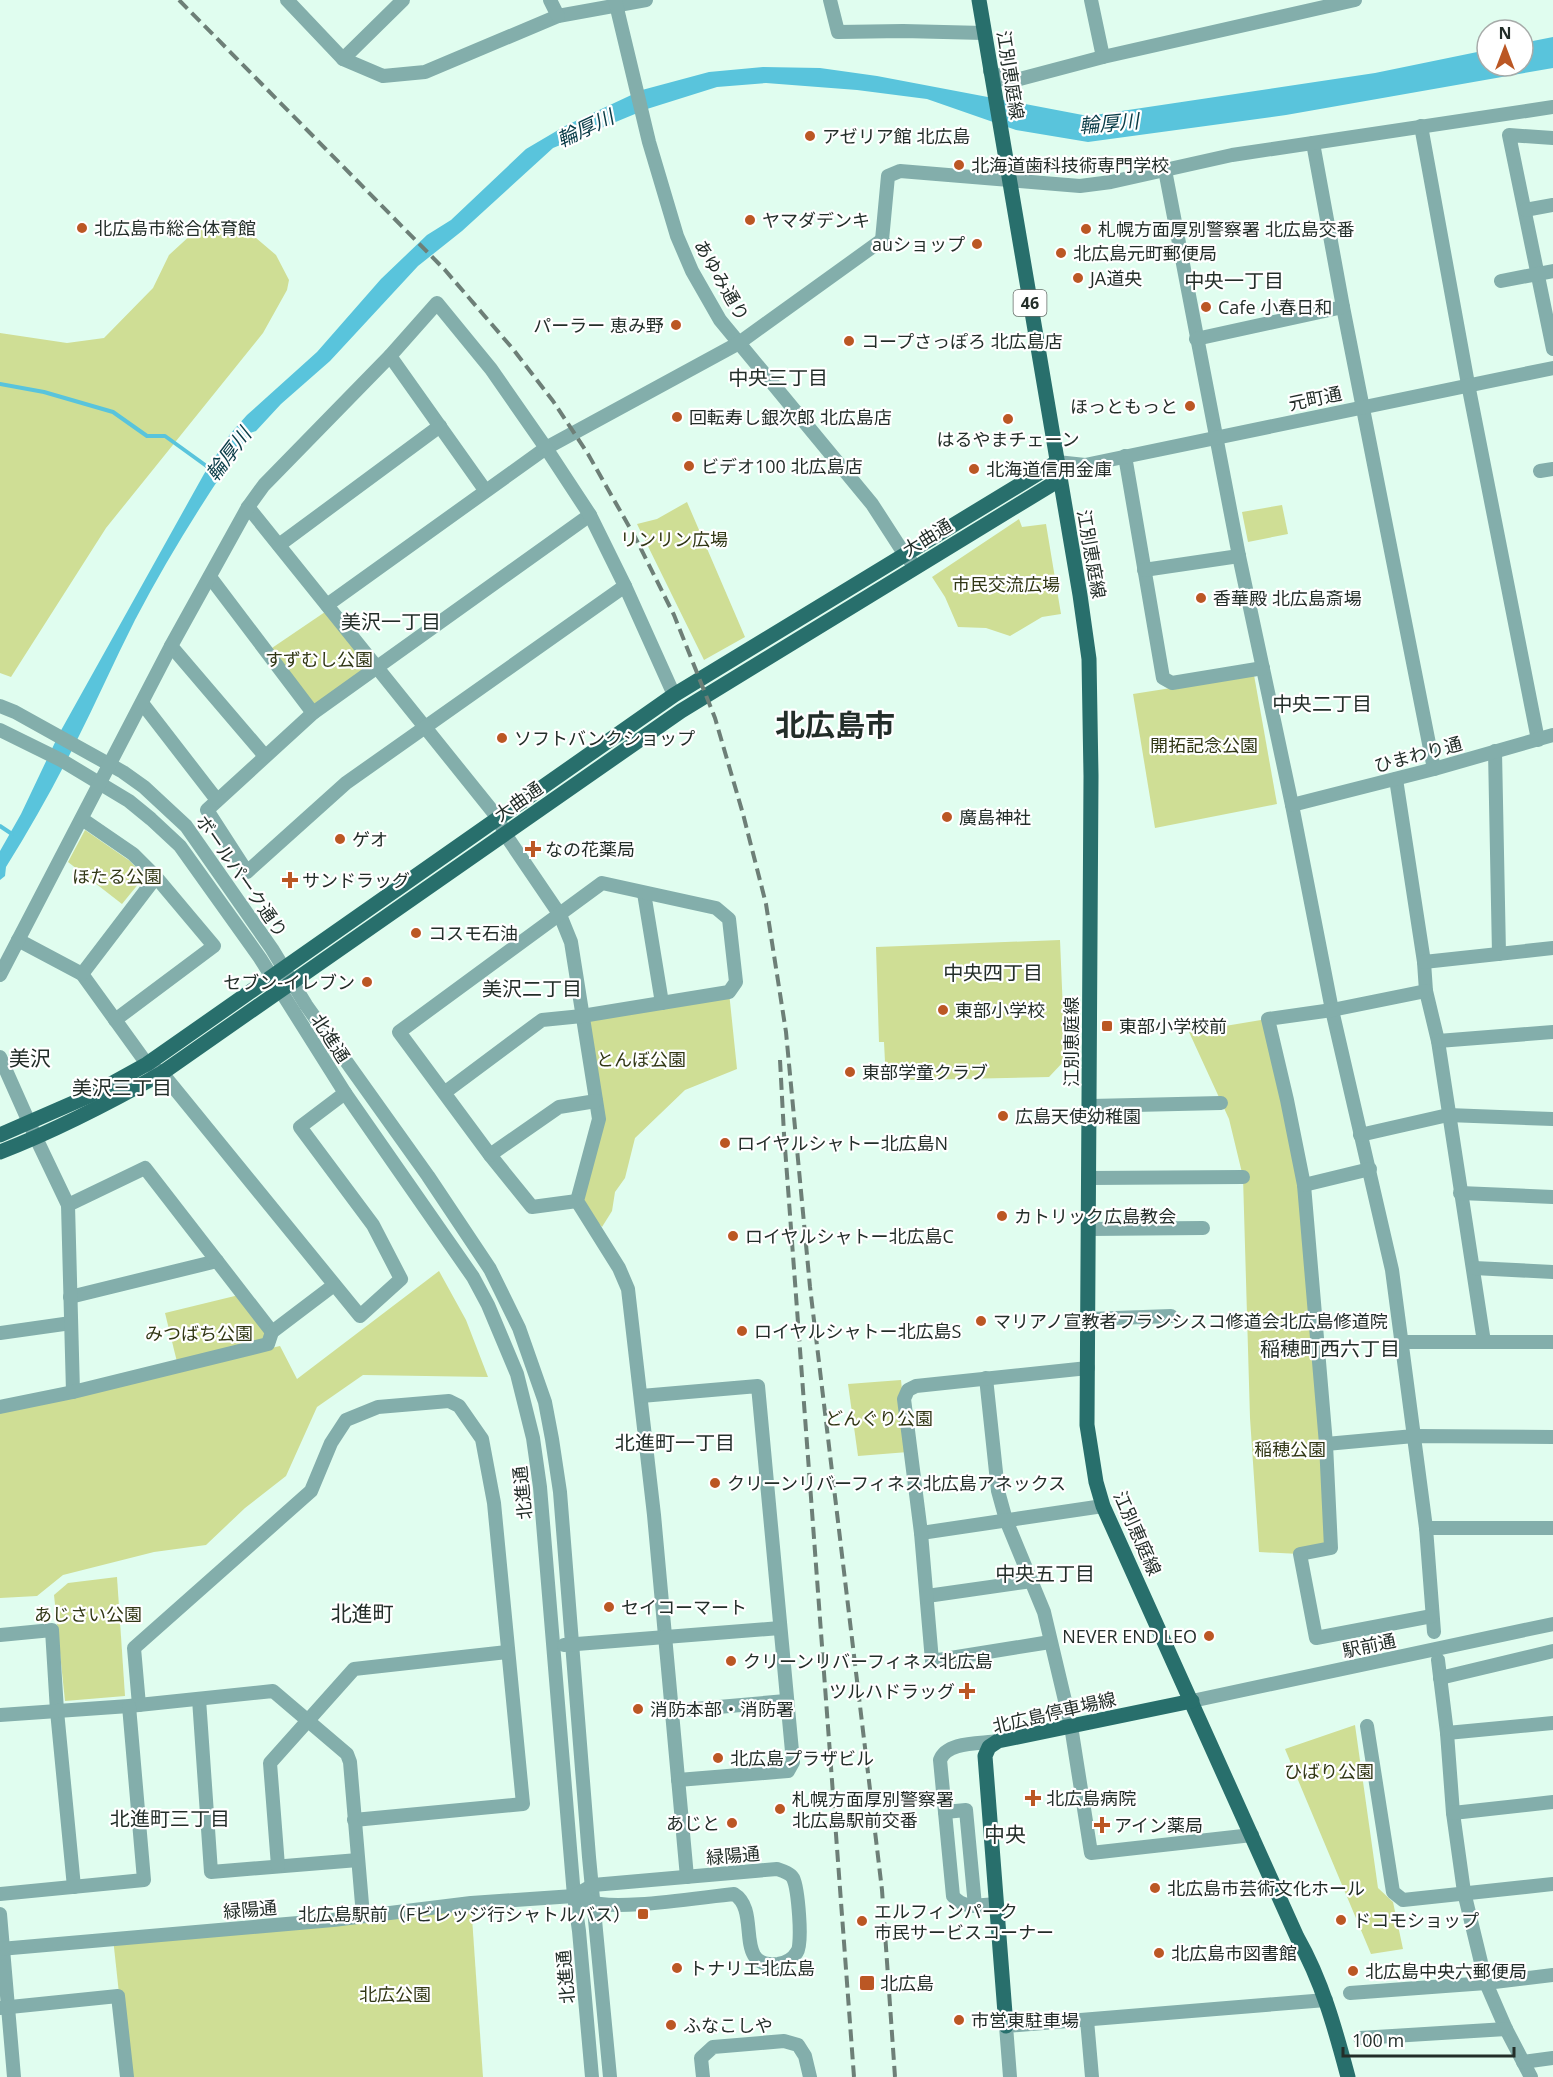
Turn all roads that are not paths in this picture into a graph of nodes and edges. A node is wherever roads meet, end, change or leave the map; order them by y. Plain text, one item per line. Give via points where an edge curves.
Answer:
1 (403, 0) edge
2 (550, 0) edge
3 (646, 0) edge
4 (830, 0) edge
5 (979, 0) edge
6 (1091, 0) edge
7 (1355, 0) edge
8 (291, 1) edge
9 (616, 3) edge
10 (558, 16) junction
11 (984, 33) junction
12 (1103, 57) junction
13 (343, 59) junction
14 (991, 75) junction
15 (1553, 107) edge
16 (1421, 126) junction
17 (1553, 138) edge
18 (1313, 143) junction
19 (1165, 170) junction
20 (1009, 180) junction
21 (1553, 205) edge
22 (1525, 210) junction
23 (1553, 271) edge
24 (1538, 274) junction
25 (1501, 281) dead end
26 (1343, 308) junction
27 (1196, 339) junction
28 (739, 343) junction
29 (1553, 349) edge
30 (390, 356) junction
31 (1553, 368) edge
32 (1468, 384) junction
33 (1364, 407) junction
34 (440, 426) junction
35 (1217, 437) junction
36 (546, 448) junction
37 (1125, 456) junction
38 (1057, 462) junction
39 (1085, 465) junction
40 (1059, 480) junction
41 (485, 490) junction
42 (248, 507) junction
43 (590, 515) junction
44 (279, 545) junction
45 (905, 555) junction
46 (1239, 556) junction
47 (916, 567) junction
48 (1144, 570) junction
49 (210, 577) junction
50 (625, 586) junction
51 (327, 605) junction
52 (171, 646) junction
53 (377, 667) junction
54 (1263, 668) junction
55 (674, 695) junction
56 (142, 704) junction
57 (0, 706) edge
58 (313, 713) junction
59 (424, 726) junction
60 (4, 732) edge
61 (1553, 735) edge
62 (1538, 740) junction
63 (1495, 751) junction
64 (264, 756) junction
65 (1434, 769) junction
66 (1396, 779) junction
67 (218, 800) junction
68 (1292, 806) junction
69 (498, 818) junction
70 (82, 819) junction
71 (505, 834) junction
72 (156, 877) junction
73 (644, 893) junction
74 (560, 915) junction
75 (18, 940) junction
76 (1553, 948) edge
77 (1499, 954) junction
78 (1424, 962) junction
79 (278, 973) junction
80 (82, 974) junction
81 (0, 975) edge
82 (287, 986) junction
83 (1426, 991) junction
84 (662, 1003) junction
85 (1332, 1010) junction
86 (582, 1016) junction
87 (116, 1020) junction
88 (1553, 1032) edge
89 (1438, 1041) junction
90 (0, 1057) edge
91 (147, 1064) junction
92 (162, 1073) junction
93 (345, 1093) junction
94 (444, 1093) junction
95 (596, 1101) junction
96 (1221, 1103) dead end
97 (1090, 1106) junction
98 (1448, 1115) junction
99 (1553, 1119) edge
100 (30, 1123) junction
101 (0, 1135) edge
102 (1360, 1135) junction
103 (36, 1138) junction
104 (0, 1152) edge
105 (490, 1155) junction
106 (1370, 1169) junction
107 (1243, 1177) dead end
108 (1089, 1178) junction
109 (1304, 1185) junction
110 (1461, 1193) junction
111 (1553, 1197) edge
112 (577, 1202) junction
113 (68, 1205) junction
114 (1203, 1228) dead end
115 (1089, 1229) junction
116 (217, 1261) junction
117 (1474, 1268) junction
118 (1553, 1272) edge
119 (334, 1285) junction
120 (70, 1297) junction
121 (1171, 1316) dead end
122 (1088, 1319) junction
123 (71, 1323) junction
124 (273, 1332) junction
125 (0, 1333) edge
126 (1402, 1342) junction
127 (1484, 1342) junction
128 (1553, 1342) edge
129 (1088, 1368) junction
130 (986, 1378) junction
131 (73, 1392) junction
132 (641, 1396) junction
133 (0, 1407) edge
134 (1414, 1436) junction
135 (1553, 1437) edge
136 (1326, 1444) junction
137 (1102, 1506) junction
138 (1006, 1520) junction
139 (1426, 1528) junction
140 (1553, 1528) edge
141 (921, 1533) junction
142 (1032, 1581) junction
143 (927, 1596) junction
144 (1432, 1616) junction
145 (1553, 1624) edge
146 (780, 1628) junction
147 (1434, 1632) dead end
148 (0, 1635) edge
149 (665, 1636) junction
150 (1050, 1642) junction
151 (571, 1645) junction
152 (554, 1646) junction
153 (1553, 1651) edge
154 (507, 1652) junction
155 (1438, 1660) dead end
156 (1440, 1678) junction
157 (199, 1700) junction
158 (786, 1701) junction
159 (1192, 1701) junction
160 (134, 1705) junction
161 (57, 1711) junction
162 (673, 1711) junction
163 (0, 1715) edge
164 (307, 1720) junction
165 (1553, 1723) edge
166 (1071, 1726) junction
167 (1367, 1726) dead end
168 (1447, 1733) junction
169 (998, 1741) junction
170 (678, 1780) junction
171 (1553, 1802) edge
172 (945, 1812) junction
173 (1453, 1813) junction
174 (354, 1820) junction
175 (1252, 1835) junction
176 (358, 1860) junction
177 (278, 1866) junction
178 (687, 1877) junction
179 (1553, 1884) edge
180 (593, 1885) junction
181 (74, 1887) junction
182 (1464, 1892) junction
183 (0, 1894) edge
184 (574, 1896) junction
185 (594, 1904) junction
186 (996, 1904) junction
187 (975, 1906) junction
188 (0, 1914) edge
189 (363, 1916) junction
190 (2, 1948) edge
191 (1553, 1975) edge
192 (1486, 1983) junction
193 (1350, 1993) dead end
194 (1326, 2000) junction
195 (4, 2007) edge
196 (1087, 2020) junction
197 (1006, 2026) junction
198 (1506, 2029) junction
199 (1360, 2038) dead end
200 (1553, 2058) edge
201 (1523, 2062) junction
202 (14, 2077) edge
203 (127, 2077) edge
204 (592, 2077) edge
205 (610, 2077) edge
206 (703, 2077) edge
207 (810, 2077) edge
208 (1010, 2077) edge
209 (1092, 2077) edge
210 (1348, 2077) edge
211 (1531, 2077) edge

1 - 13 street
2 - 10 street
3 - 9 street
4 - 11 street via 838,32
5 - 11 main road, 江別恵庭線 / 46
6 - 12 street
7 - 12 street
8 - 13 street
9 - 10 street
9 - 28 street, あゆみ通り via 677,236 720,320
10 - 13 street via 425,72 383,76
11 - 14 main road, 江別恵庭線 / 46
12 - 14 street via 1008,82
14 - 20 main road, 江別恵庭線 / 46
15 - 16 street
16 - 18 street
16 - 32 street
17 - 22 street via 1509,135
18 - 19 street
18 - 26 street
19 - 20 street via 1080,186
19 - 27 street
20 - 28 street via 900,171 888,176 883,242
20 - 38 main road, 江別恵庭線 / 46
21 - 22 street
22 - 24 street
23 - 24 street
24 - 25 street
24 - 29 street
26 - 27 street
26 - 33 street
27 - 35 street
28 - 36 street
28 - 45 street, あゆみ通り via 872,504
30 - 34 street
30 - 36 street via 437,303 491,369
30 - 42 street via 264,485
31 - 32 street, 元町通
32 - 33 street, 元町通
32 - 62 street
33 - 35 street, 元町通
33 - 65 street
34 - 41 street
34 - 44 street
35 - 37 street, 元町通
35 - 46 street
36 - 41 street
36 - 43 street
37 - 39 street, 元町通
37 - 48 street
38 - 39 street
38 - 40 main road, 江別恵庭線 / 46
38 - 45 main road, 大曲通
39 - 40 street
40 - 47 main road, 大曲通
40 - 97 main road, 江別恵庭線 / 46 via 1089,659
41 - 51 street
42 - 44 street
42 - 49 street
43 - 50 street
43 - 53 street
44 - 51 street
45 - 47 street, あゆみ通り
45 - 55 main road, 大曲通
46 - 48 street
46 - 54 street
47 - 71 main road, 大曲通 via 681,711
48 - 54 street via 1163,678 1172,682
49 - 52 street
49 - 58 street
50 - 55 street
50 - 59 street
51 - 53 street
52 - 56 street
52 - 64 street
53 - 58 street
53 - 59 street
54 - 68 street
55 - 69 main road, 大曲通
56 - 67 street
56 - 70 street
57 - 79 street, ボールパーク通り via 123,772 186,826
58 - 64 street
59 - 67 street via 346,783 247,872 207,810
59 - 69 street
60 - 79 street, ボールパーク通り via 61,760 152,819 180,846
61 - 62 street, ひまわり通
62 - 63 street, ひまわり通
63 - 65 street, ひまわり通
63 - 77 street
64 - 67 street
65 - 66 street, ひまわり通
66 - 68 street, ひまわり通
66 - 78 street
68 - 85 street
69 - 71 street
69 - 79 main road, 大曲通
70 - 72 street via 133,854
70 - 75 street
71 - 74 street
71 - 82 main road, 大曲通
72 - 80 street
72 - 87 street via 214,946
73 - 74 street via 602,884
73 - 84 street
73 - 84 street via 716,908 729,919 736,982 729,992
74 - 86 street via 571,942
74 - 94 street via 399,1032
75 - 80 street
75 - 81 street
76 - 77 street
77 - 78 street
78 - 83 street
79 - 82 street, ボールパーク通り
79 - 91 main road, 大曲通
80 - 87 street
82 - 92 main road, 大曲通
82 - 93 street, 北進通 via 293,1012
82 - 151 street, 北進通 via 306,1005 428,1176 490,1269 519,1328 545,1402 552,1439 560,1492
83 - 85 street
83 - 89 street
84 - 86 street
85 - 102 street
85 - 109 street via 1268,1019
86 - 94 street via 542,1020
86 - 95 street
87 - 91 street
88 - 89 street
89 - 98 street
90 - 100 street
91 - 92 street
91 - 100 main road, 大曲通
92 - 103 main road, 大曲通
92 - 119 street
93 - 119 street via 300,1127 373,1225 401,1279 360,1316
93 - 152 street, 北進通 via 473,1277 517,1374 540,1487
94 - 105 street
95 - 105 street via 559,1107
95 - 112 street via 599,1119
96 - 97 street
97 - 108 main road, 江別恵庭線 / 46
98 - 99 street
98 - 102 street
98 - 110 street
100 - 101 main road, 大曲通
100 - 103 street
102 - 106 street
103 - 104 main road, 大曲通
103 - 113 street
105 - 112 street via 532,1207
106 - 109 street
106 - 126 street via 1392,1270
107 - 108 street
108 - 115 main road, 江別恵庭線 / 46
109 - 136 street
110 - 111 street
110 - 117 street
112 - 132 street via 628,1289
113 - 116 street via 145,1168
113 - 120 street
114 - 115 street
115 - 122 main road, 江別恵庭線 / 46
116 - 120 street
116 - 124 street
117 - 118 street
117 - 127 street
119 - 124 street
120 - 123 street
121 - 122 street
122 - 129 main road, 江別恵庭線 / 46
123 - 125 street
123 - 131 street
124 - 131 street via 268,1344
126 - 127 street
126 - 134 street
127 - 128 street
129 - 130 street
129 - 137 main road, 江別恵庭線 / 46 via 1087,1425
130 - 138 street via 998,1491
130 - 141 street via 916,1386 908,1390 904,1399
131 - 133 street
132 - 146 street via 758,1386
132 - 149 street
134 - 135 street
134 - 136 street
134 - 139 street
136 - 144 street via 1331,1548 1300,1554 1316,1638
137 - 138 street
137 - 159 main road, 江別恵庭線 / 46
138 - 141 street
138 - 142 street
139 - 140 street
139 - 144 street
141 - 143 street
142 - 143 street
142 - 150 street
143 - 150 street via 932,1661
144 - 147 street
145 - 159 street, 駅前通
146 - 149 street
146 - 158 street
148 - 161 street via 52,1630
149 - 151 street
149 - 162 street
150 - 166 street
151 - 152 street
151 - 180 street, 北進通
152 - 184 street, 北進通
153 - 156 street
154 - 160 street via 494,1503 482,1439 459,1406 449,1401 378,1407 346,1420 331,1443 311,1491 134,1648
154 - 164 street via 354,1669
154 - 174 street via 523,1804
155 - 156 street
156 - 168 street
157 - 160 street
157 - 164 street via 273,1691
157 - 177 street via 211,1872
158 - 162 street
158 - 170 street via 793,1762 788,1771
159 - 166 main road, 北広島停車場線
159 - 175 main road, 江別恵庭線 / 46
160 - 161 street
160 - 181 street via 144,1880
161 - 163 street
161 - 181 street
162 - 170 street
164 - 174 street via 347,1754
164 - 177 street via 270,1763
165 - 168 street
166 - 169 main road, 北広島停車場線
166 - 175 street via 1091,1853
167 - 182 street via 1393,1892 1403,1900
168 - 173 street
169 - 172 street via 952,1747 943,1754 940,1760
169 - 186 main road, 北広島停車場線 via 985,1756
170 - 178 street
171 - 173 street
172 - 187 street via 953,1896 965,1906
172 - 187 street via 966,1810
173 - 182 street
174 - 176 street
175 - 194 main road, 江別恵庭線 / 46
176 - 177 street
176 - 189 street
178 - 180 street, 緑陽通
178 - 185 street, 緑陽通 via 785,1872 794,1879 796,1892 800,1945 797,1953 778,1964 759,1960 750,1948 747,1910 734,1894
179 - 182 street
180 - 184 street, 緑陽通
180 - 185 street, 北進通
181 - 183 street
182 - 192 street
184 - 185 street, 緑陽通
184 - 189 street, 緑陽通
184 - 204 street, 北進通
185 - 205 street, 北進通
186 - 187 street
186 - 197 main road, 北広島停車場線
188 - 190 street
189 - 190 street, 緑陽通
190 - 195 street
191 - 192 street
192 - 193 street
192 - 198 street
194 - 196 street
194 - 210 main road, 江別恵庭線 / 46
195 - 202 street
195 - 203 street via 118,1996
196 - 197 street
196 - 209 street
197 - 208 street
198 - 199 street
198 - 201 street
200 - 201 street
201 - 211 street
206 - 207 street via 701,2058 713,2047 784,2042 798,2044

